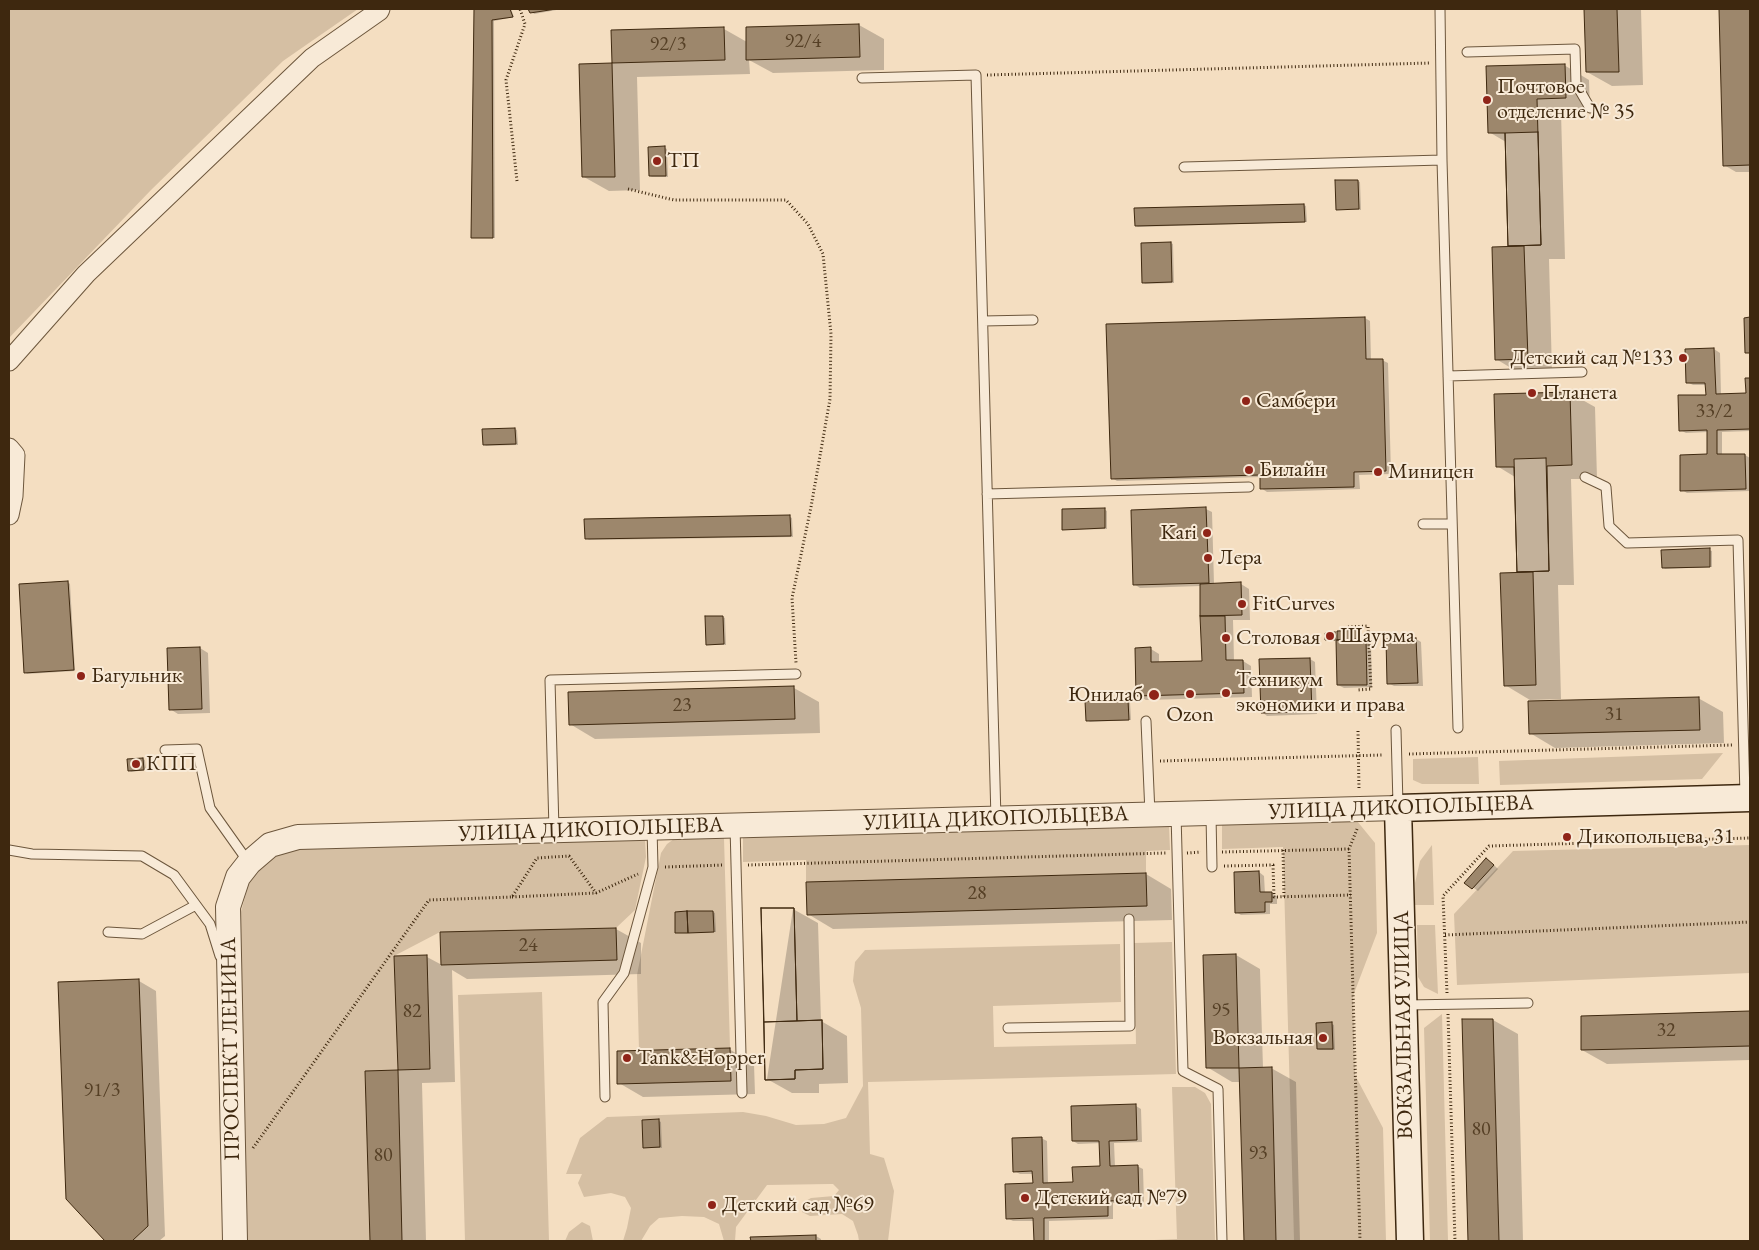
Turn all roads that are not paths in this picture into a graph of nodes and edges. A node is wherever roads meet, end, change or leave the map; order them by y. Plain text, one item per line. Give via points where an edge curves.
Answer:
1 (380, 9) edge
2 (1440, 9) edge
3 (1468, 52) dead end
4 (862, 78) dead end
5 (1590, 108) dead end
6 (1442, 160) junction
7 (1184, 167) dead end
8 (1033, 320) dead end
9 (983, 322) junction
10 (9, 361) edge
11 (1582, 372) dead end
12 (1448, 376) junction
13 (9, 448) edge
14 (1585, 477) dead end
15 (1249, 487) dead end
16 (987, 494) junction
17 (9, 515) edge
18 (1423, 524) dead end
19 (1452, 524) junction
20 (796, 674) road end
21 (1146, 721) dead end
22 (1458, 728) dead end
23 (1396, 730) dead end
24 (164, 750) dead end
25 (1748, 798) edge
26 (1398, 808) junction
27 (1211, 813) junction
28 (1176, 814) junction
29 (1150, 815) junction
30 (996, 819) junction
31 (735, 826) junction
32 (652, 828) junction
33 (554, 830) junction
34 (9, 850) edge
35 (249, 863) junction
36 (1212, 867) road end
37 (196, 905) junction
38 (1128, 919) dead end
39 (108, 932) dead end
40 (229, 982) junction
41 (1528, 1003) dead end
42 (1404, 1004) junction
43 (1008, 1028) dead end
44 (742, 1093) dead end
45 (605, 1097) dead end
46 (235, 1241) edge
47 (1222, 1241) edge
48 (1410, 1241) edge

1 - 10 street via 305,64 86,274
2 - 6 lane
3 - 5 lane via 1576,49 1576,84
4 - 9 lane via 976,76
6 - 7 lane
6 - 12 lane
8 - 9 lane
9 - 16 lane
11 - 12 lane
12 - 19 lane
13 - 17 street via 15,455
14 - 25 lane via 1606,487 1608,526 1627,543 1738,540
15 - 16 lane
16 - 30 lane
18 - 19 lane
19 - 22 lane
20 - 33 lane via 550,680
21 - 29 lane
23 - 26 lane
24 - 35 lane via 197,749 210,808
25 - 26 main road, УЛИЦА ДИКОПОЛЬЦЕВА
26 - 27 street, УЛИЦА ДИКОПОЛЬЦЕВА
26 - 42 main road, ВОКЗАЛЬНАЯ УЛИЦА
27 - 28 street, УЛИЦА ДИКОПОЛЬЦЕВА
27 - 36 lane
28 - 29 street, УЛИЦА ДИКОПОЛЬЦЕВА
28 - 47 lane via 1183,1071 1218,1089
29 - 30 street, УЛИЦА ДИКОПОЛЬЦЕВА
30 - 31 street, УЛИЦА ДИКОПОЛЬЦЕВА
31 - 32 street, УЛИЦА ДИКОПОЛЬЦЕВА
31 - 44 lane
32 - 33 street, УЛИЦА ДИКОПОЛЬЦЕВА
32 - 45 lane via 653,867 624,973 602,1002
33 - 35 street, УЛИЦА ДИКОПОЛЬЦЕВА via 298,838 270,846
34 - 37 lane via 32,854 142,856 174,875
35 - 40 street, ПРОСПЕКТ ЛЕНИНА via 238,877 228,907
37 - 39 lane via 142,934
37 - 40 lane via 210,924
38 - 43 lane via 1130,1026
40 - 46 street, ПРОСПЕКТ ЛЕНИНА
41 - 42 lane
42 - 48 main road, ВОКЗАЛЬНАЯ УЛИЦА

